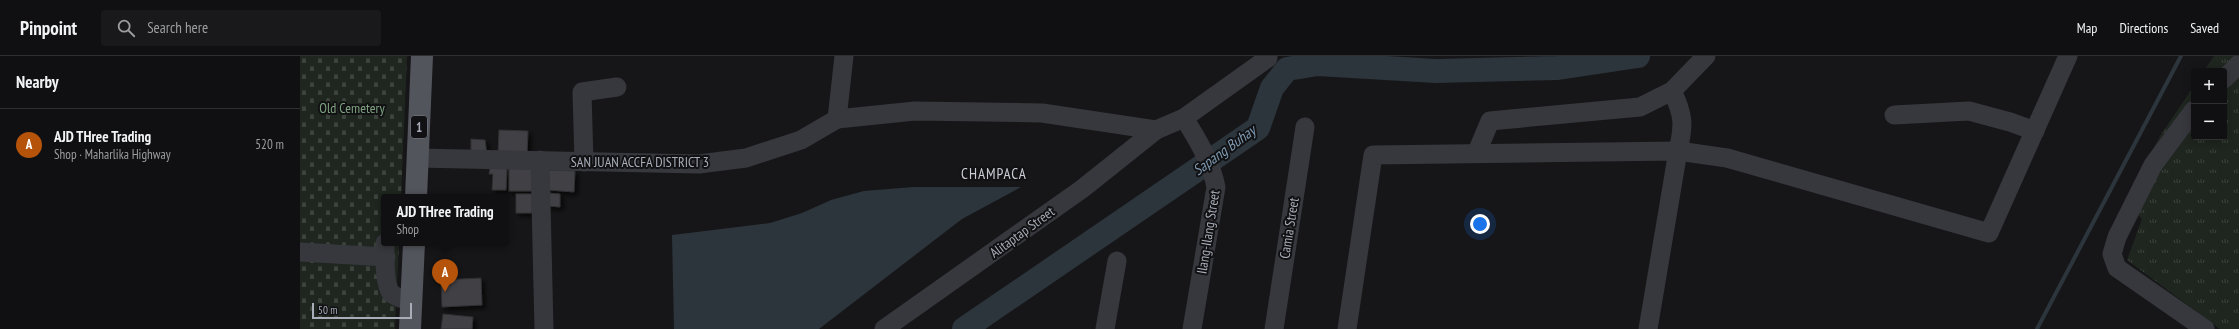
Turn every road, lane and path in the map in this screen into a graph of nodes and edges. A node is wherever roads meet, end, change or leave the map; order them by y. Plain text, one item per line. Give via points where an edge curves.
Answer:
1 (422, 56) edge
2 (844, 56) edge
3 (1706, 56) edge
4 (2068, 56) edge
5 (1268, 58) dead end
6 (2239, 64) edge
7 (2227, 76) edge
8 (617, 87) dead end
9 (1672, 91) junction
10 (2191, 114) edge
11 (1894, 115) dead end
12 (1184, 118) junction
13 (838, 119) junction
14 (1305, 127) dead end
15 (1156, 130) junction
16 (2035, 131) junction
17 (1678, 151) junction
18 (1477, 152) junction
19 (418, 158) junction
20 (540, 160) junction
21 (584, 162) junction
22 (416, 194) edge
23 (414, 246) edge
24 (385, 250) edge
25 (300, 252) edge
26 (1117, 261) dead end
27 (411, 302) junction
28 (410, 329) edge
29 (544, 329) edge
30 (884, 329) edge
31 (1105, 329) edge
32 (1192, 329) edge
33 (1274, 329) edge
34 (1347, 329) edge
35 (1648, 329) edge
36 (2205, 329) edge

1 - 19 main road, 1
2 - 13 street
3 - 9 street
4 - 16 street
5 - 12 street, Alitaptap Street
6 - 7 street
8 - 21 street via 582,92
9 - 17 street via 1681,108 1683,127
9 - 18 street via 1640,107 1490,121
10 - 36 street via 2153,165 2117,237 2112,254 2117,268
11 - 16 street via 1969,111
12 - 15 street, Alitaptap Street
12 - 32 street, Ilang-Ilang Street via 1201,144 1214,174 1216,187
13 - 15 street via 915,111 1042,113
13 - 21 street, SAN JUAN ACCFA DISTRICT 3 via 801,140 746,158 699,164
14 - 33 street, Camia Street
15 - 30 street, Alitaptap Street via 1082,190
16 - 17 street via 1989,233 1727,158
17 - 18 street
17 - 35 street
18 - 34 street via 1373,155
19 - 20 street, SAN JUAN ACCFA DISTRICT 3
19 - 22 main road, 1
20 - 21 street, SAN JUAN ACCFA DISTRICT 3
20 - 29 street
23 - 27 main road
24 - 25 street
24 - 27 street via 387,283 392,294
26 - 31 street
27 - 28 main road

